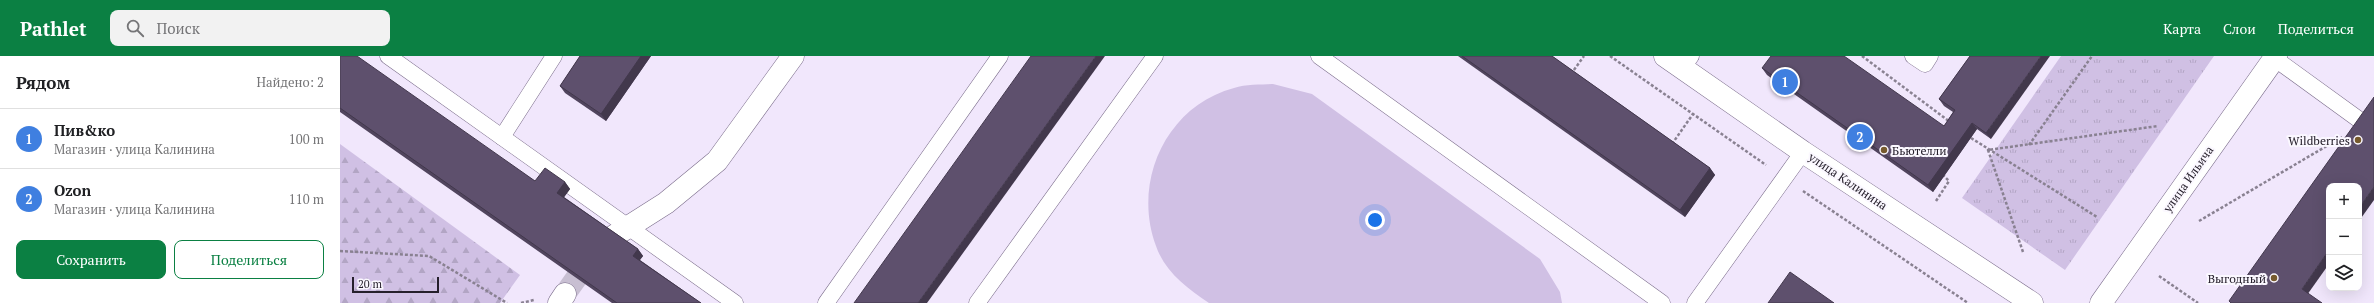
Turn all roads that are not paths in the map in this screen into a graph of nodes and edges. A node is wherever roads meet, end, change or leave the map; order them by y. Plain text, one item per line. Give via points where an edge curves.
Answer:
1 (388, 56) edge
2 (554, 56) edge
3 (793, 56) edge
4 (1000, 56) edge
5 (1155, 56) edge
6 (1319, 56) edge
7 (1913, 56) edge
8 (1930, 56) edge
9 (2275, 57) edge
10 (1679, 60) edge
11 (2365, 124) edge
12 (502, 137) junction
13 (1803, 152) junction
14 (622, 232) junction
15 (735, 303) edge
16 (826, 303) edge
17 (977, 303) edge
18 (1662, 303) edge
19 (1695, 303) edge
20 (2032, 303) edge
21 (2101, 303) edge

1 - 12 lane
2 - 12 lane
3 - 14 street via 717,161 666,203
4 - 16 lane
5 - 17 lane
6 - 18 lane
7 - 8 lane via 1925,64
9 - 11 lane
9 - 21 street, улица Ильича
10 - 13 street, улица Калинина
12 - 14 lane
13 - 19 lane
13 - 20 street, улица Калинина
14 - 15 lane

